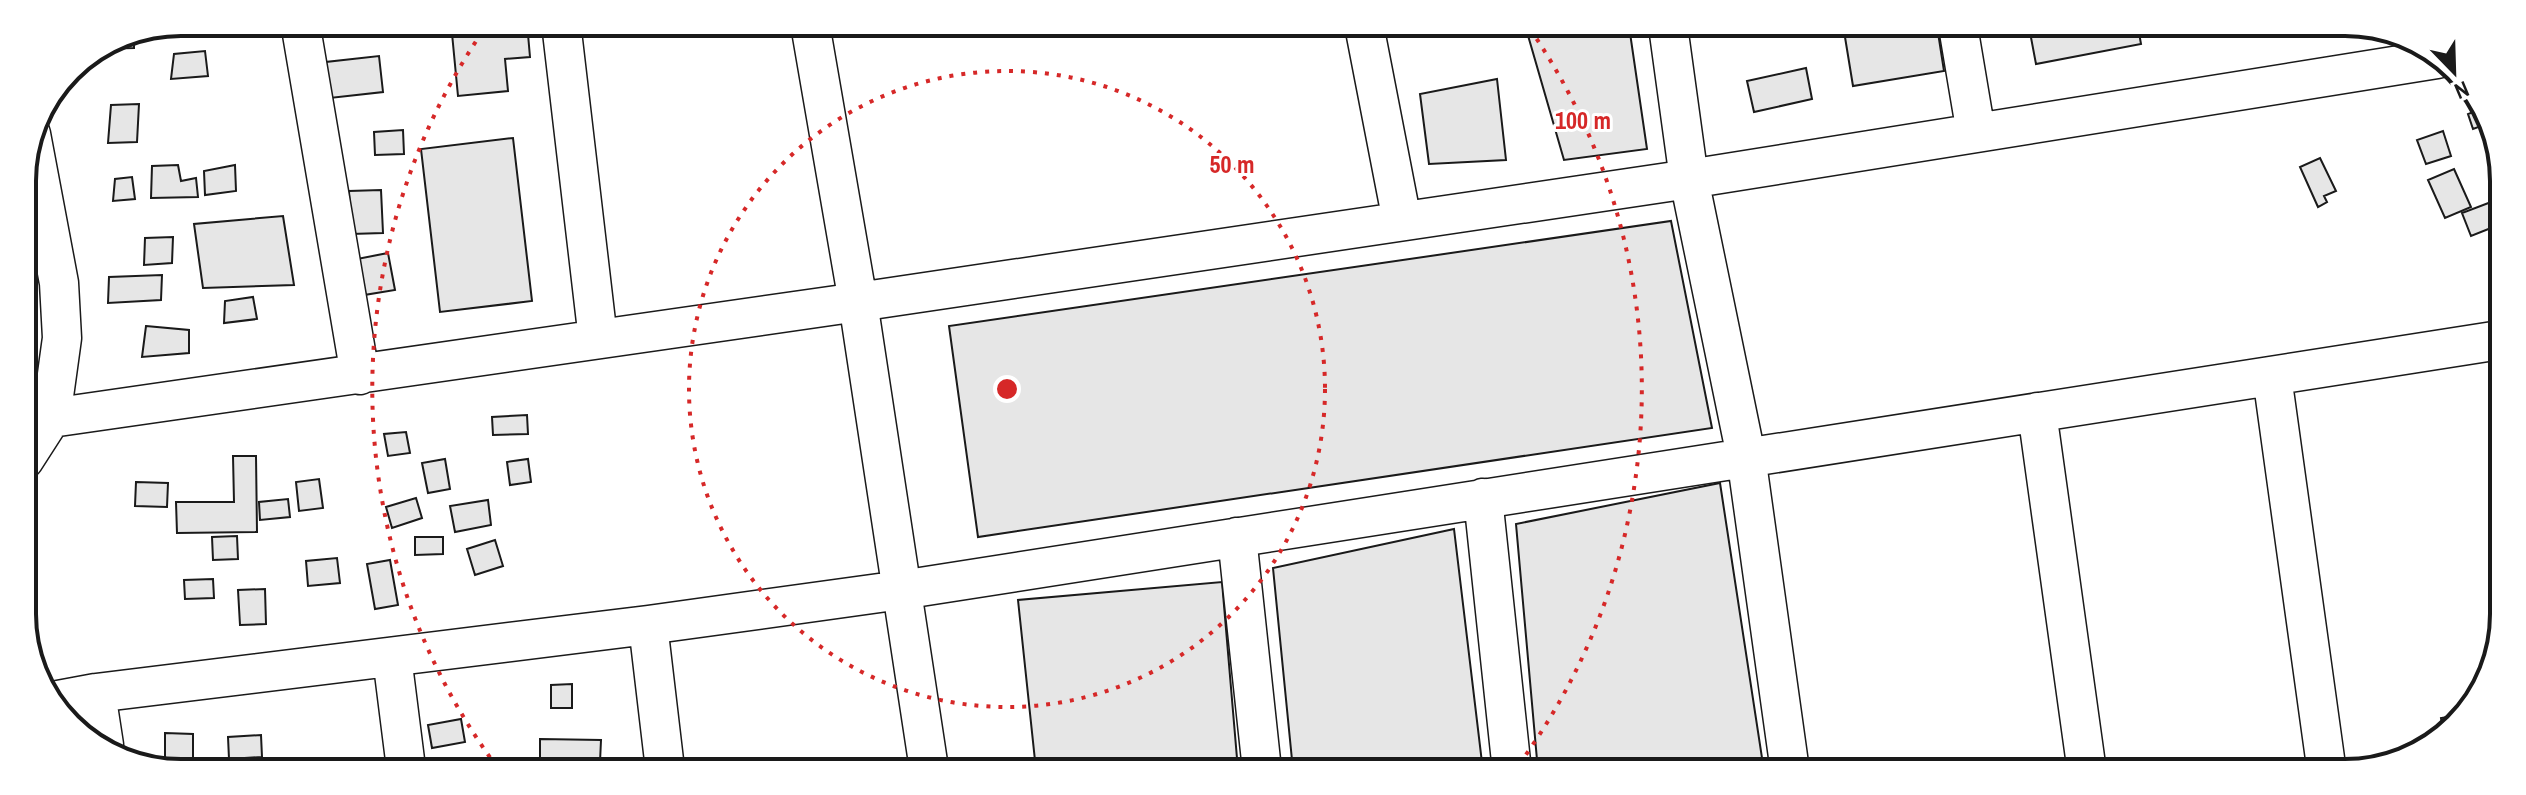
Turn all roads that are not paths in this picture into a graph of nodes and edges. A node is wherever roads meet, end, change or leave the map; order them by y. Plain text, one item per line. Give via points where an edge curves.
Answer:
1 (302, 36) edge
2 (563, 36) edge
3 (812, 36) edge
4 (1366, 36) edge
5 (1669, 36) edge
6 (1960, 36) edge
7 (2426, 61) edge
8 (1976, 133) junction
9 (37, 164) edge
10 (1689, 179) junction
11 (1402, 221) junction
12 (858, 302) junction
13 (598, 339) junction
14 (2490, 342) edge
15 (360, 375) junction
16 (2272, 376) junction
17 (2037, 412) junction
18 (51, 418) junction
19 (36, 441) edge
20 (1746, 456) junction
21 (1483, 498) junction
22 (1237, 537) junction
23 (901, 590) junction
24 (648, 625) junction
25 (392, 657) junction
26 (96, 693) junction
27 (63, 699) edge
28 (103, 736) edge
29 (405, 759) edge
30 (664, 759) edge
31 (927, 759) edge
32 (1261, 759) edge
33 (1511, 759) edge
34 (1788, 759) edge
35 (2085, 759) edge
36 (2325, 759) edge

1 - 15 street
2 - 13 street
3 - 12 street
4 - 11 street
5 - 10 street
6 - 8 street
7 - 8 street
8 - 10 street
9 - 18 street via 59,283 62,338
10 - 11 street
10 - 20 street
11 - 12 street
12 - 13 street
12 - 23 street
13 - 15 street
14 - 16 street
15 - 18 street
16 - 17 street
16 - 36 street
17 - 20 street
17 - 35 street
18 - 19 street
20 - 21 street
20 - 34 street
21 - 22 street
21 - 33 street
22 - 23 street
22 - 32 street
23 - 24 street
23 - 31 street
24 - 25 street
24 - 30 street
25 - 26 street
25 - 29 street
26 - 27 street
26 - 28 street

